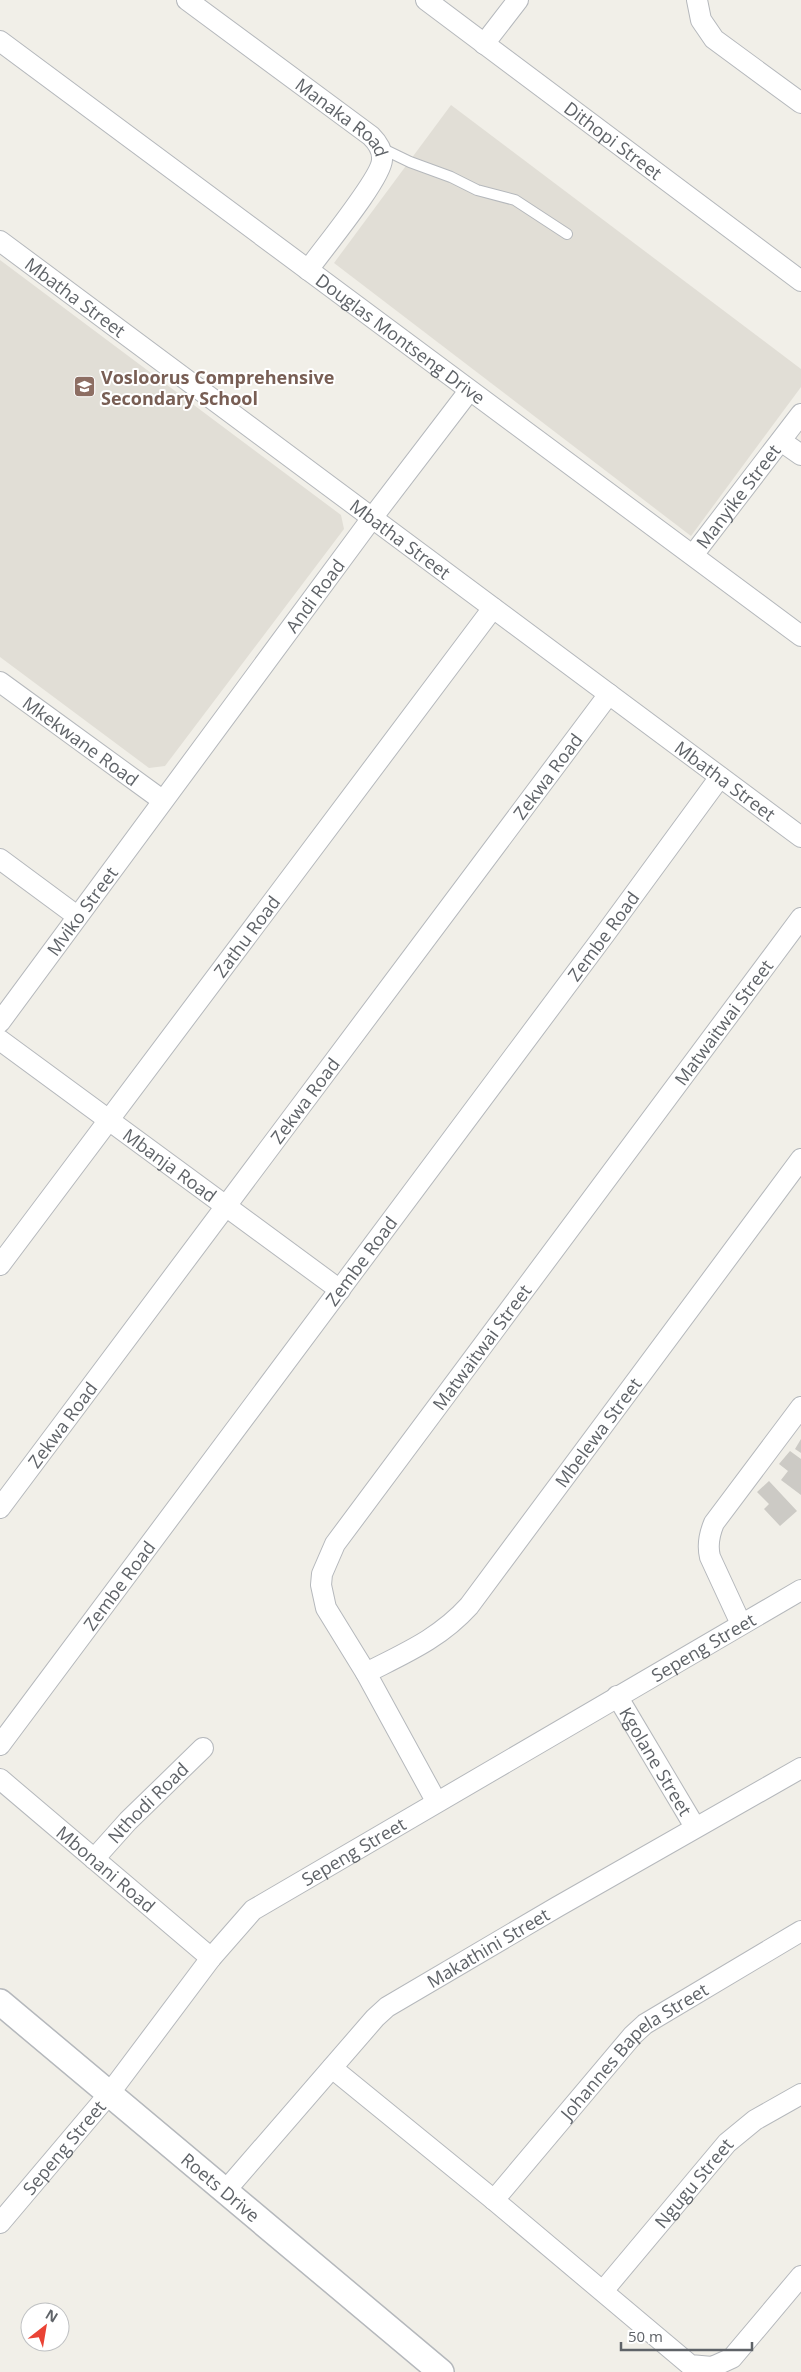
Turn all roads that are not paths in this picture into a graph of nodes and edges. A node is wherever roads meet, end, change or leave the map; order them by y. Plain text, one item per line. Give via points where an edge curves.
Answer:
1 (187, 0) edge
2 (426, 0) edge
3 (518, 0) edge
4 (697, 0) edge
5 (0, 41) edge
6 (484, 44) junction
7 (801, 103) edge
8 (380, 148) junction
9 (568, 234) dead end
10 (0, 241) edge
11 (308, 270) junction
12 (801, 281) edge
13 (469, 391) junction
14 (801, 414) edge
15 (781, 441) junction
16 (801, 456) edge
17 (372, 518) junction
18 (693, 555) junction
19 (494, 608) junction
20 (801, 636) edge
21 (0, 682) edge
22 (609, 694) junction
23 (720, 777) junction
24 (162, 800) junction
25 (801, 836) edge
26 (0, 859) edge
27 (77, 916) junction
28 (801, 918) edge
29 (0, 1022) edge
30 (0, 1040) edge
31 (108, 1120) junction
32 (801, 1159) edge
33 (225, 1207) junction
34 (0, 1265) edge
35 (340, 1290) junction
36 (801, 1407) edge
37 (0, 1508) edge
38 (801, 1590) edge
39 (741, 1624) junction
40 (366, 1673) junction
41 (617, 1696) junction
42 (0, 1745) edge
43 (203, 1748) dead end
44 (801, 1768) edge
45 (0, 1779) edge
46 (436, 1802) junction
47 (695, 1827) junction
48 (94, 1859) junction
49 (801, 1931) edge
50 (211, 1958) junction
51 (0, 2002) edge
52 (332, 2068) junction
53 (109, 2094) junction
54 (801, 2094) edge
55 (226, 2190) junction
56 (494, 2200) junction
57 (3, 2212) edge
58 (801, 2276) edge
59 (603, 2291) junction
60 (442, 2372) edge

1 - 8 street, Manaka Road via 372,136
2 - 6 street, Dithopi Street
3 - 6 street
4 - 7 street via 701,20 714,39
5 - 11 street, Douglas Montseng Drive
6 - 12 street, Dithopi Street
8 - 9 lane via 477,190 515,200
8 - 11 street, Manaka Road via 382,161 375,179
10 - 17 street, Mbatha Street
11 - 13 street, Douglas Montseng Drive
13 - 17 street, Andi Road
13 - 18 street, Douglas Montseng Drive
14 - 15 street, Manyike Street
15 - 16 street
15 - 18 street, Manyike Street
17 - 19 street, Mbatha Street
17 - 24 street, Andi Road
18 - 20 street, Douglas Montseng Drive
19 - 22 street, Mbatha Street
19 - 31 street, Zathu Road
21 - 24 street, Mkekwane Road
22 - 23 street, Mbatha Street
22 - 33 street, Zekwa Road
23 - 25 street, Mbatha Street
23 - 35 street, Zembe Road
24 - 27 street, Mviko Street
26 - 27 street
27 - 29 street, Mviko Street
28 - 40 street, Matwaitwai Street via 336,1544 322,1574 322,1596
30 - 31 street, Mbanja Road
31 - 33 street, Mbanja Road
31 - 34 street, Zathu Road
32 - 40 street, Mbelewa Street via 469,1606 428,1642
33 - 35 street, Mbanja Road
33 - 37 street, Zekwa Road
35 - 42 street, Zembe Road
36 - 39 street via 714,1523 710,1536 710,1557
38 - 39 street, Sepeng Street
39 - 41 street, Sepeng Street
40 - 46 street, Matwaitwai Street
41 - 46 street, Sepeng Street
41 - 47 street, Kgolane Street
43 - 48 street, Nthodi Road
44 - 47 street, Makathini Street
45 - 48 street, Mbonani Road
46 - 50 street, Sepeng Street via 253,1910
47 - 52 street, Makathini Street via 399,1998 380,2012
48 - 50 street, Mbonani Road
49 - 56 street, Johannes Bapela Street via 645,2024
50 - 53 street, Sepeng Street
51 - 53 street, Roets Drive
52 - 55 street, Makathini Street
52 - 56 street
53 - 55 street, Roets Drive
53 - 57 street, Sepeng Street
54 - 59 street, Ngugu Street via 755,2120 727,2143
55 - 60 street, Roets Drive
56 - 59 street
58 - 59 street via 732,2358 712,2367 690,2365 682,2360

